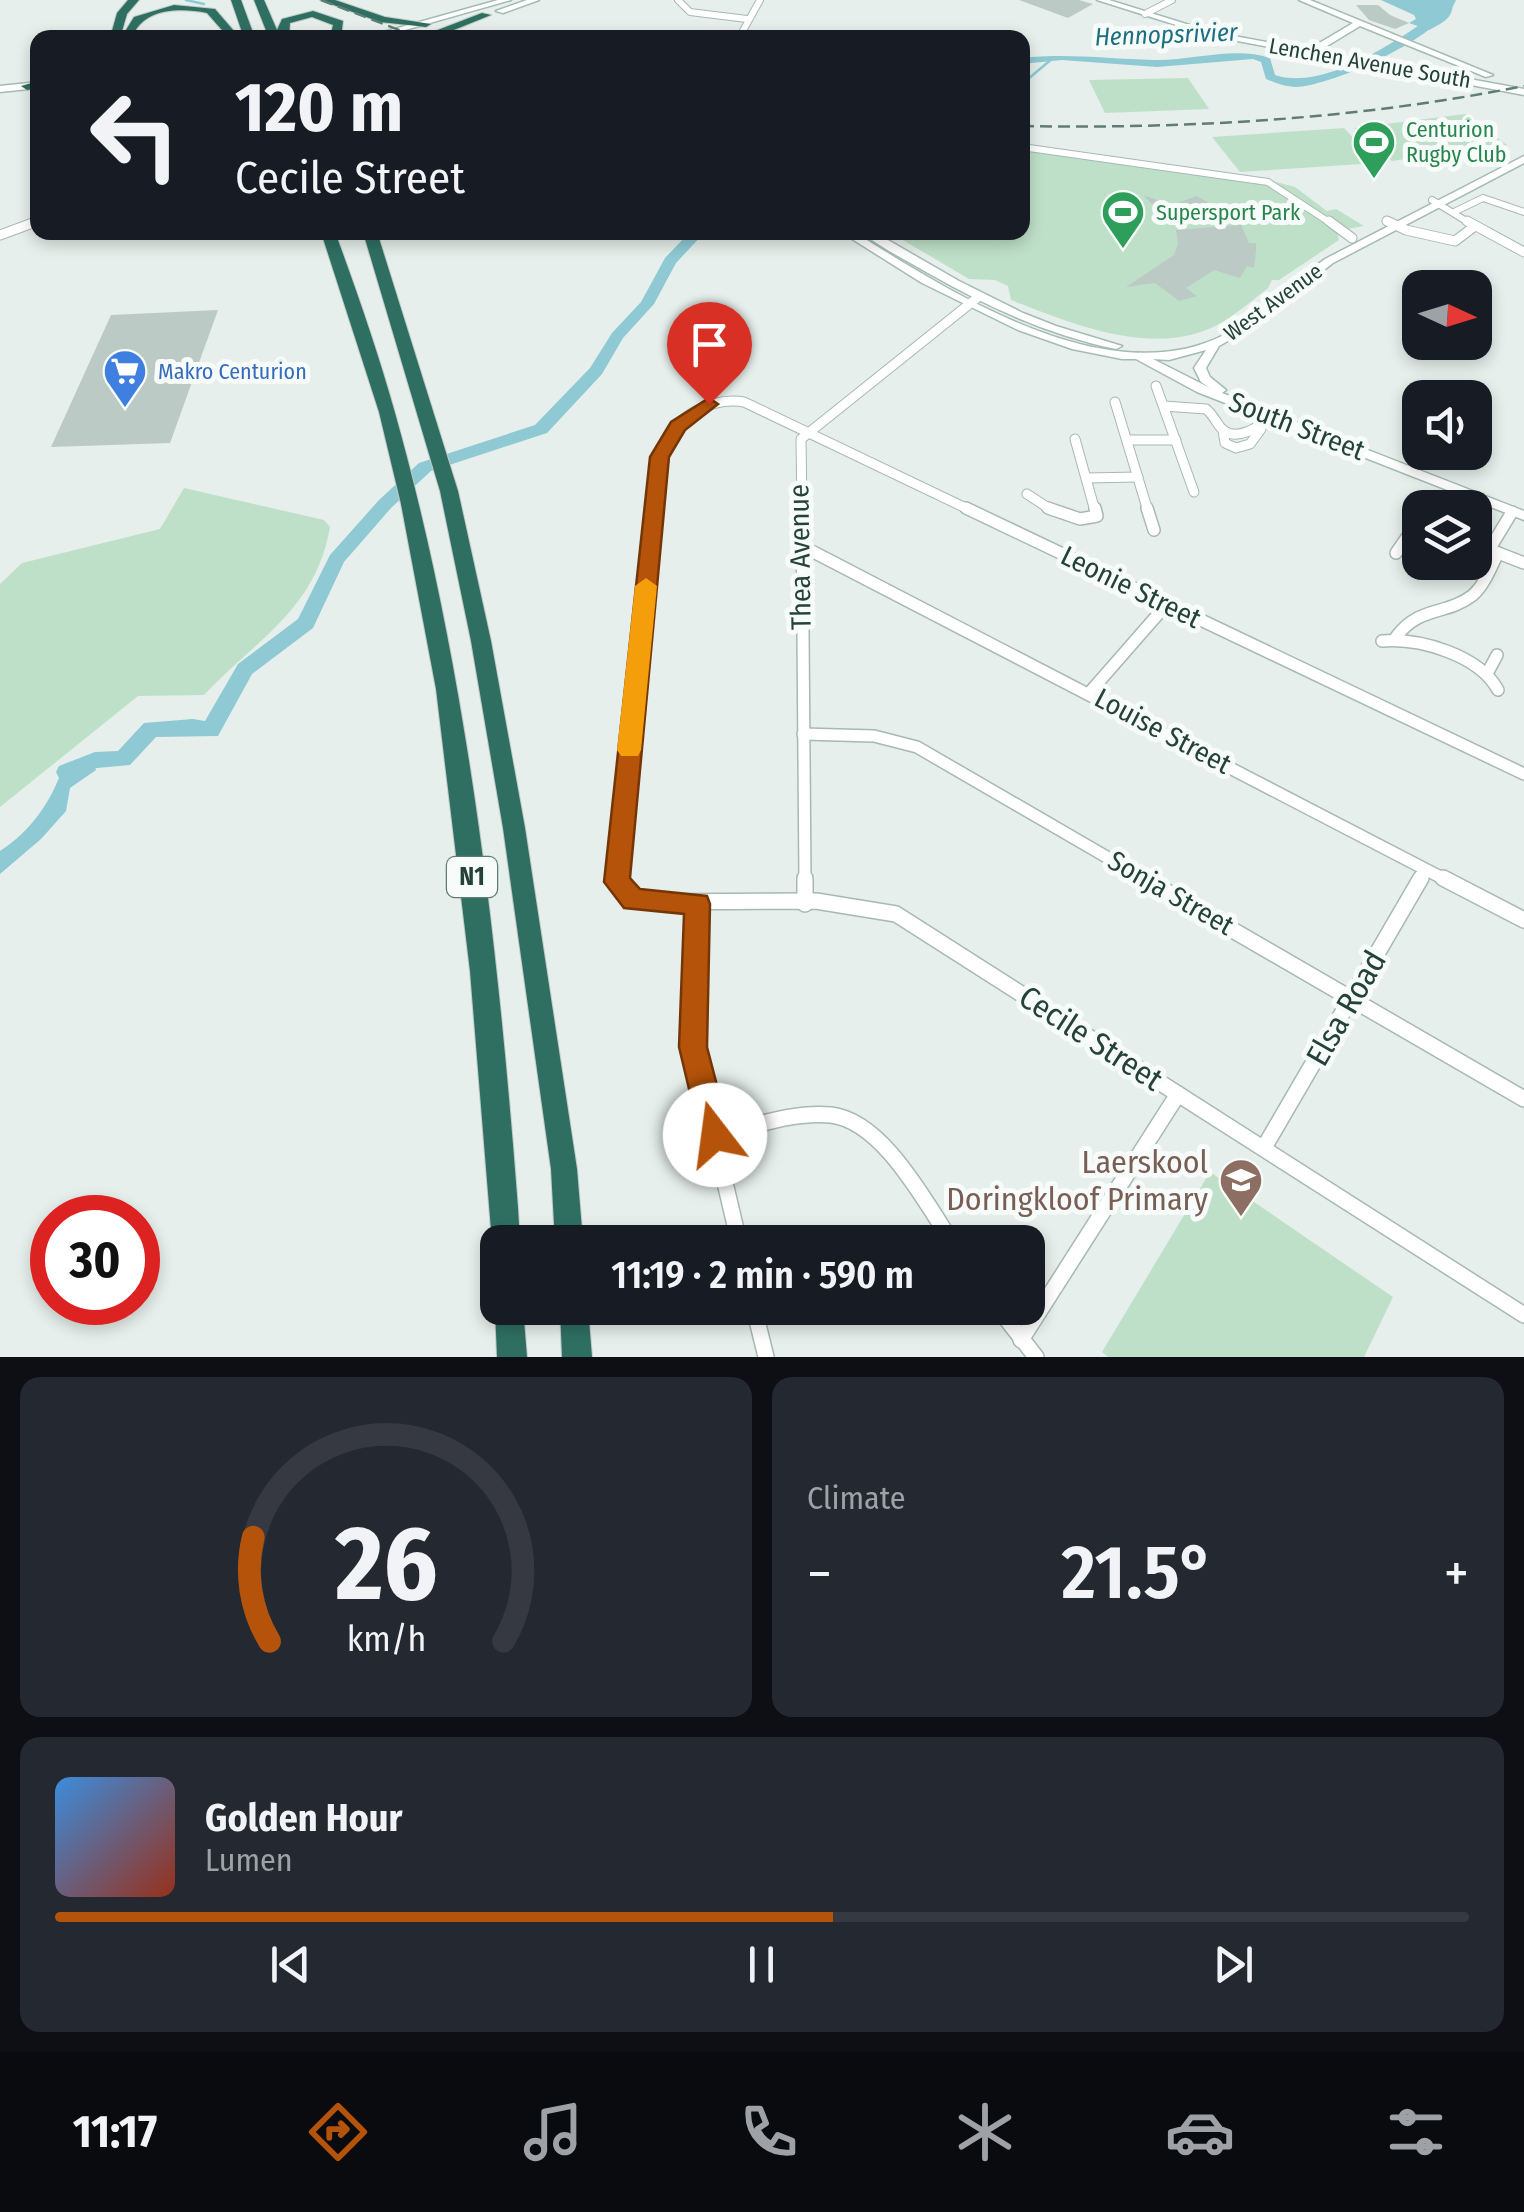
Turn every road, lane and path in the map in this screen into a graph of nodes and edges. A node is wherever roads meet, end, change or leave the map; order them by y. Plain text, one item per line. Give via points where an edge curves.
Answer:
1 (134, 0) edge
2 (219, 0) edge
3 (236, 0) edge
4 (259, 0) edge
5 (325, 0) edge
6 (507, 0) edge
7 (534, 0) edge
8 (678, 0) edge
9 (760, 0) edge
10 (1100, 0) edge
11 (1172, 0) edge
12 (1302, 0) edge
13 (1326, 9) junction
14 (1145, 14) junction
15 (486, 15) junction
16 (747, 19) junction
17 (1360, 22) junction
18 (1350, 28) junction
19 (116, 30) edge
20 (128, 30) edge
21 (229, 30) edge
22 (232, 30) edge
23 (247, 30) edge
24 (271, 30) edge
25 (283, 30) edge
26 (337, 30) edge
27 (386, 30) edge
28 (427, 30) edge
29 (428, 30) edge
30 (433, 30) edge
31 (742, 30) edge
32 (1276, 46) junction
33 (30, 87) edge
34 (1524, 88) edge
35 (0, 89) edge
36 (30, 89) edge
37 (0, 99) edge
38 (1030, 148) edge
39 (1524, 148) edge
40 (1524, 159) edge
41 (1435, 202) junction
42 (1456, 211) junction
43 (1524, 212) edge
44 (30, 220) edge
45 (30, 222) edge
46 (1390, 222) junction
47 (1475, 226) junction
48 (0, 227) edge
49 (0, 236) edge
50 (1352, 238) junction
51 (331, 240) edge
52 (358, 240) edge
53 (372, 240) edge
54 (861, 240) edge
55 (879, 240) edge
56 (1522, 250) edge
57 (975, 300) junction
58 (395, 319) junction
59 (1220, 341) junction
60 (1136, 352) junction
61 (1156, 386) dead end
62 (1114, 402) dead end
63 (1164, 406) junction
64 (1256, 410) junction
65 (824, 418) junction
66 (1264, 423) junction
67 (1222, 428) junction
68 (806, 431) junction
69 (1075, 439) dead end
70 (824, 440) junction
71 (1127, 440) junction
72 (1176, 440) junction
73 (1138, 477) junction
74 (1087, 478) junction
75 (1194, 492) dead end
76 (1027, 494) dead end
77 (1518, 514) edge
78 (1154, 530) dead end
79 (1402, 544) edge
80 (800, 545) junction
81 (1494, 552) junction
82 (1396, 553) dead end
83 (1524, 563) edge
84 (1168, 604) junction
85 (1396, 637) junction
86 (1382, 641) dead end
87 (1497, 655) dead end
88 (1488, 672) junction
89 (1498, 690) dead end
90 (1090, 692) junction
91 (803, 734) junction
92 (1524, 774) edge
93 (1426, 870) junction
94 (620, 888) joint
95 (697, 904) junction
96 (806, 904) junction
97 (1524, 920) edge
98 (1352, 998) junction
99 (1178, 1094) junction
100 (1524, 1099) edge
101 (715, 1135) junction
102 (1265, 1146) junction
103 (504, 1225) edge
104 (568, 1225) edge
105 (735, 1225) edge
106 (940, 1225) edge
107 (1524, 1315) edge
108 (510, 1325) edge
109 (575, 1325) edge
110 (758, 1325) edge
111 (1010, 1325) edge
112 (1021, 1340) junction
113 (512, 1357) edge
114 (577, 1357) edge
115 (766, 1357) edge
116 (1036, 1357) edge

1 - 19 highway
2 - 22 highway
3 - 23 highway
4 - 24 highway
5 - 27 highway
6 - 28 street
7 - 15 street
8 - 16 street via 690,12
9 - 16 street
10 - 14 street, Lenchen Avenue South
11 - 14 street
12 - 13 street
13 - 17 street
13 - 18 street
14 - 32 street, Lenchen Avenue South
15 - 29 highway
15 - 30 street
16 - 31 street
17 - 18 street
17 - 34 street
18 - 32 street via 1318,47
20 - 21 highway via 138,18 179,8 211,11
25 - 26 highway via 283,23 313,14 339,23
32 - 34 street, Lenchen Avenue South
33 - 35 street
36 - 37 street
38 - 50 street via 1272,183
39 - 41 street, West Avenue
40 - 41 street, West Avenue
41 - 42 street
41 - 46 street, West Avenue
42 - 43 street via 1484,198
42 - 47 street
44 - 48 street
45 - 49 street
46 - 47 street via 1455,240
46 - 50 street, West Avenue
46 - 59 street, West Avenue
47 - 56 street via 1494,242
50 - 60 street, West Avenue via 1215,336
51 - 103 highway, N1 via 364,327 440,649 468,838
52 - 58 highway, N1
53 - 58 highway
54 - 57 street, West Avenue
55 - 57 street, West Avenue
57 - 60 street, West Avenue
57 - 65 street
58 - 104 highway, N1 via 449,491 514,828
59 - 60 street, West Avenue via 1186,354
59 - 64 street via 1203,358 1201,374
60 - 64 street, South Street via 1173,376
61 - 63 street
62 - 71 street
63 - 67 street via 1202,406
63 - 72 street
64 - 66 street, South Street
65 - 68 street
65 - 70 street
66 - 67 street
66 - 67 street via 1241,448 1225,444
66 - 77 street, South Street
68 - 70 street, Leonie Street
68 - 80 street, Thea Avenue via 799,456
68 - 94 street, Leonie Street via 738,400 716,400 678,426 660,457
69 - 74 street
70 - 84 street, Leonie Street
71 - 72 street
71 - 73 street
72 - 75 street
73 - 74 street
73 - 78 street
74 - 76 street via 1097,516 1089,521 1060,514
77 - 81 street
79 - 82 street
80 - 90 street, Louise Street
80 - 91 street, Thea Avenue
81 - 83 street
81 - 85 street via 1475,592 1421,612
84 - 90 street
84 - 92 street, Leonie Street
85 - 86 street
85 - 88 street
87 - 88 street
88 - 89 street
90 - 93 street, Louise Street
91 - 96 street, Thea Avenue
91 - 98 street, Sonja Street via 874,736 918,747
93 - 97 street, Louise Street
93 - 98 street, Elsa Road
94 - 95 street, Cecile Street via 640,901
95 - 96 street, Cecile Street
95 - 101 street via 693,1047
96 - 99 street, Cecile Street via 876,908 916,924
98 - 100 street, Sonja Street
98 - 102 street, Elsa Road
99 - 102 street, Cecile Street
99 - 112 street
101 - 105 street
101 - 106 street via 816,1116 848,1118 877,1138
102 - 107 street, Cecile Street
108 - 113 highway
109 - 114 highway
110 - 115 street
111 - 112 street
112 - 116 street

